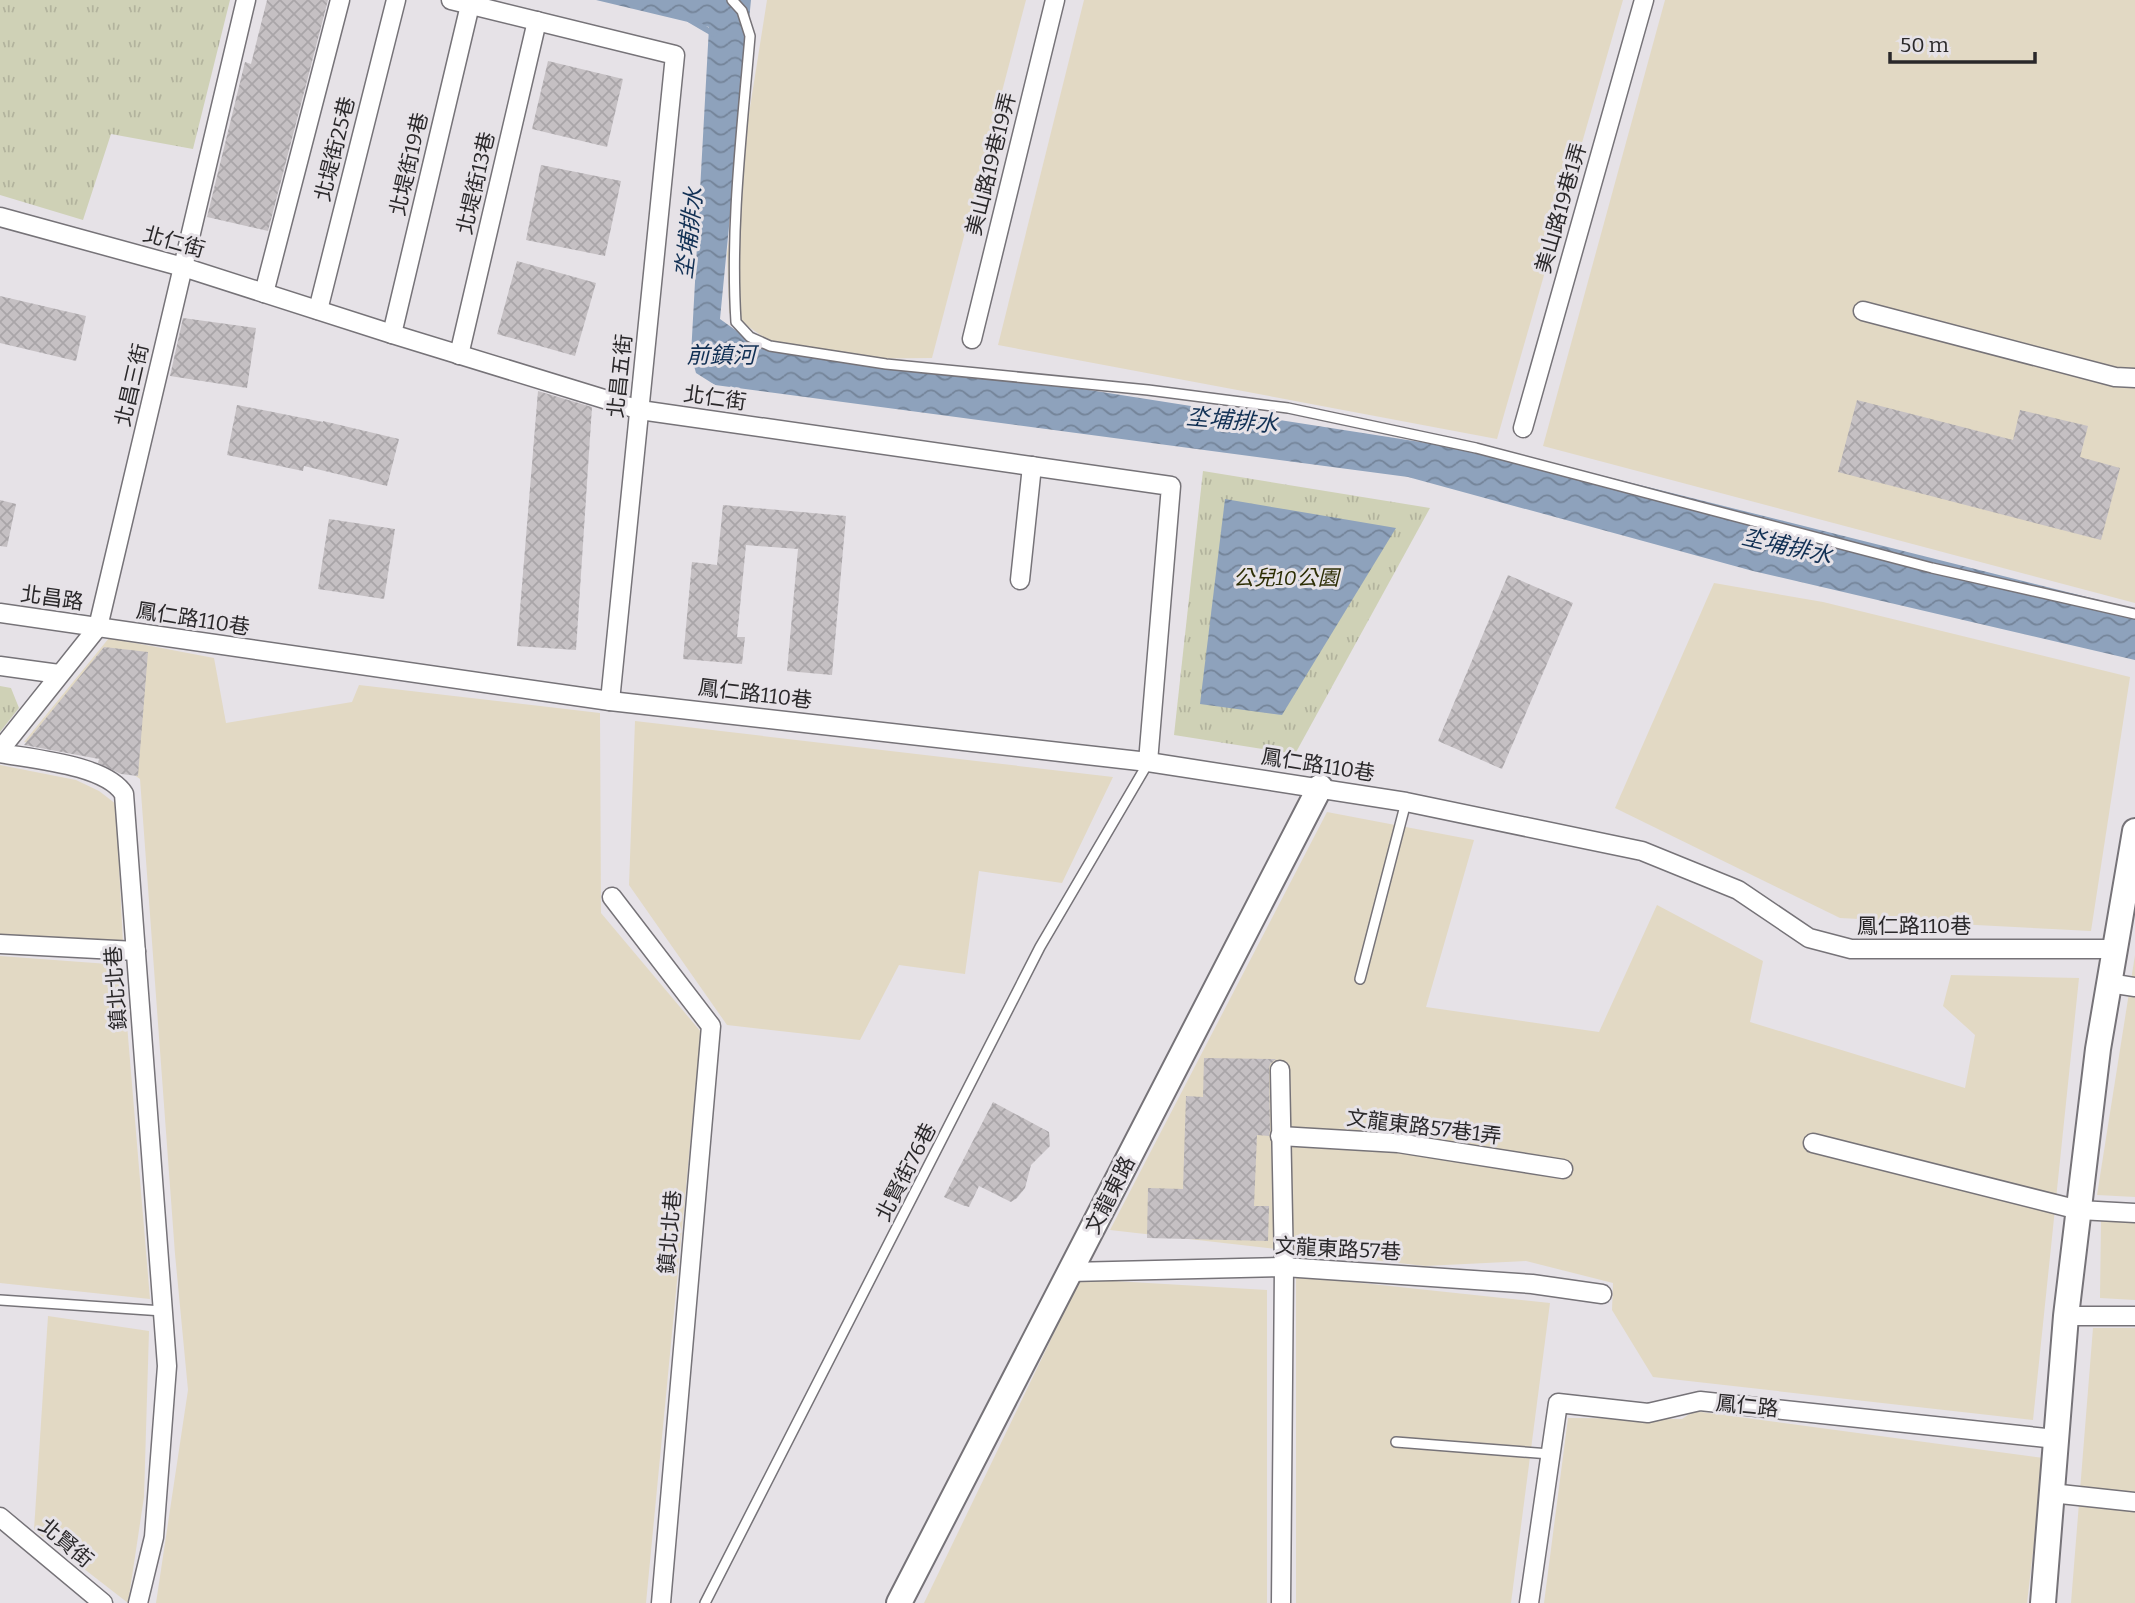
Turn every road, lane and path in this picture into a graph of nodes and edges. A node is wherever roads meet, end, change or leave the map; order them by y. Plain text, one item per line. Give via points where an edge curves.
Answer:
1 (246, 0) edge
2 (340, 0) edge
3 (396, 0) edge
4 (451, 0) edge
5 (732, 0) edge
6 (1055, 0) edge
7 (1644, 0) edge
8 (470, 5) junction
9 (537, 22) junction
10 (0, 218) edge
11 (183, 267) junction
12 (264, 293) junction
13 (318, 310) junction
14 (1863, 311) dead end
15 (391, 334) junction
16 (972, 339) dead end
17 (460, 355) junction
18 (2135, 378) edge
19 (640, 410) junction
20 (1523, 428) dead end
21 (1032, 466) junction
22 (1020, 580) dead end
23 (0, 613) edge
24 (2135, 614) edge
25 (98, 627) junction
26 (0, 666) edge
27 (58, 674) junction
28 (610, 701) junction
29 (0, 752) edge
30 (1148, 762) junction
31 (1320, 787) junction
32 (1406, 802) junction
33 (2135, 831) edge
34 (2132, 869) edge
35 (612, 897) dead end
36 (0, 944) edge
37 (2115, 949) junction
38 (135, 951) junction
39 (1360, 979) dead end
40 (2109, 983) junction
41 (2135, 987) edge
42 (1280, 1070) dead end
43 (1280, 1136) junction
44 (1813, 1143) dead end
45 (1563, 1169) dead end
46 (2079, 1210) junction
47 (2135, 1213) edge
48 (1284, 1267) junction
49 (1070, 1272) junction
50 (1602, 1294) dead end
51 (0, 1300) edge
52 (163, 1311) junction
53 (2066, 1316) junction
54 (2135, 1316) edge
55 (2056, 1439) junction
56 (1396, 1442) dead end
57 (1550, 1454) junction
58 (2051, 1493) junction
59 (2135, 1502) edge
60 (0, 1517) edge
61 (103, 1603) edge
62 (138, 1603) edge
63 (661, 1603) edge
64 (705, 1603) edge
65 (900, 1603) edge
66 (1281, 1603) edge
67 (1528, 1603) edge
68 (2043, 1603) edge

1 - 11 street, 北昌三街
2 - 12 street
3 - 13 street, 北堤街25巷
4 - 8 street
5 - 24 lane via 742,11 750,36 735,228 736,322 750,337 770,346 886,364 1288,408 1476,448 1932,568
6 - 16 street, 美山路19巷19弄
7 - 20 street, 美山路19巷1弄
8 - 9 street
8 - 15 street, 北堤街19巷
9 - 17 street, 北堤街13巷
9 - 19 street, 北昌五街 via 675,55
10 - 11 street, 北仁街
11 - 12 street, 北仁街
11 - 25 street, 北昌三街
12 - 13 street, 北仁街
13 - 15 street, 北仁街
14 - 18 street via 2115,377
15 - 17 street, 北仁街
17 - 19 street, 北仁街
19 - 21 street, 北仁街
19 - 28 street, 北昌五街
21 - 22 street
21 - 30 street, 北仁街 via 1171,486
23 - 25 street, 北昌路
25 - 27 street, 北昌三街
25 - 28 street, 鳳仁路110巷
26 - 27 street
27 - 29 street, 北昌三街
28 - 30 street, 鳳仁路110巷
29 - 38 street, 鎮北北巷 via 87,770 106,777 124,794
30 - 31 street, 鳳仁路110巷
30 - 64 lane, 北賢街76巷 via 1040,947
31 - 32 street, 鳳仁路110巷
31 - 49 street, 文龍東路
32 - 37 street, 鳳仁路110巷 via 1642,851 1738,890 1809,938 1851,949
32 - 39 lane
33 - 34 street
34 - 37 street
35 - 63 street, 鎮北北巷 via 711,1026
36 - 38 street
37 - 40 street
38 - 52 street, 鎮北北巷
40 - 41 street
40 - 46 street
42 - 43 street
43 - 45 street, 文龍東路57巷1弄 via 1398,1143
43 - 48 street
44 - 46 street
46 - 47 street
46 - 53 street
48 - 49 street, 文龍東路57巷
48 - 50 street, 文龍東路57巷 via 1532,1284
48 - 66 street
49 - 65 street, 文龍東路
51 - 52 lane
52 - 62 street, 鎮北北巷 via 167,1366 154,1537
53 - 54 street
53 - 55 street
55 - 57 street, 鳳仁路 via 1700,1401 1648,1413 1558,1403
55 - 58 street
56 - 57 lane
57 - 67 street, 鳳仁路
58 - 59 street
58 - 68 street
60 - 61 street, 北賢街

